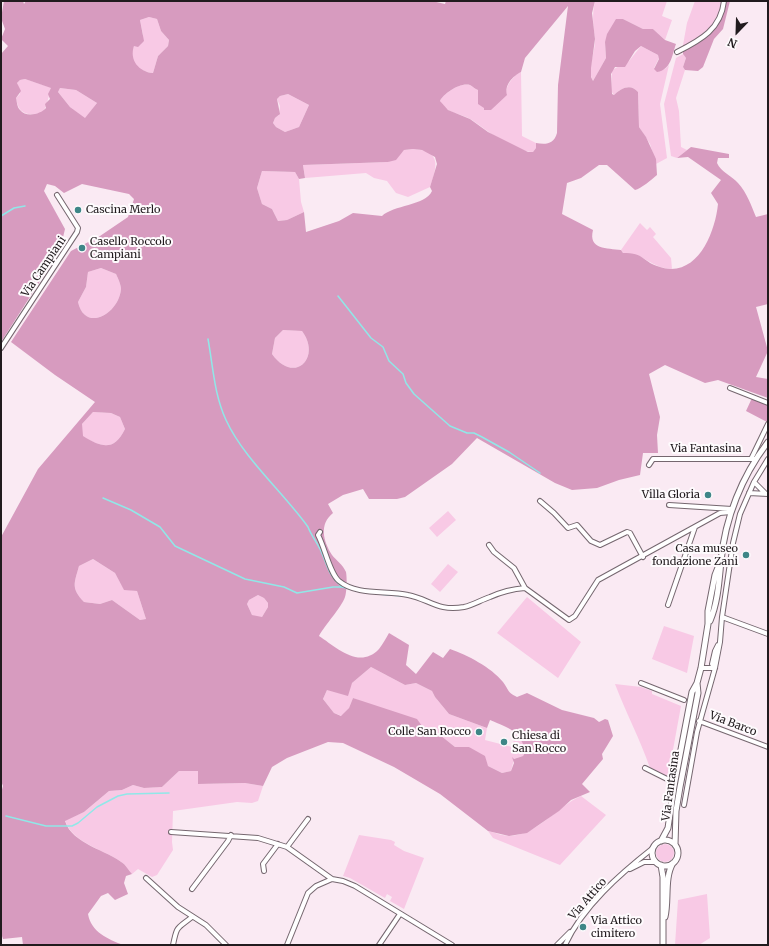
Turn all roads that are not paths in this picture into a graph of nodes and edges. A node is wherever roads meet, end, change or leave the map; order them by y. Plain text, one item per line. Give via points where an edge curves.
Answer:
1 (724, 1) edge
2 (677, 52) dead end
3 (57, 195) dead end
4 (1, 348) edge
5 (730, 388) dead end
6 (768, 403) edge
7 (768, 424) edge
8 (768, 442) edge
9 (754, 459) junction
10 (768, 459) edge
11 (649, 465) dead end
12 (754, 482) junction
13 (749, 493) junction
14 (767, 494) edge
15 (540, 501) dead end
16 (669, 506) dead end
17 (732, 511) junction
18 (695, 527) junction
19 (319, 534) dead end
20 (489, 545) dead end
21 (643, 557) junction
22 (525, 588) junction
23 (668, 605) dead end
24 (722, 617) junction
25 (768, 634) edge
26 (720, 642) junction
27 (713, 657) junction
28 (703, 658) junction
29 (701, 668) junction
30 (715, 668) junction
31 (641, 683) dead end
32 (697, 683) junction
33 (684, 700) dead end
34 (699, 721) junction
35 (768, 747) edge
36 (645, 768) dead end
37 (669, 780) dead end
38 (684, 805) dead end
39 (308, 819) dead end
40 (171, 832) dead end
41 (231, 835) junction
42 (661, 841) junction
43 (278, 844) junction
44 (675, 845) junction
45 (287, 848) junction
46 (653, 848) junction
47 (656, 862) junction
48 (673, 862) junction
49 (661, 865) junction
50 (629, 869) junction
51 (264, 870) dead end
52 (146, 878) dead end
53 (332, 879) junction
54 (192, 889) dead end
55 (400, 914) junction
56 (192, 917) junction
57 (664, 920) junction
58 (575, 928) junction
59 (173, 945) edge
60 (226, 945) edge
61 (287, 945) edge
62 (379, 945) edge
63 (452, 945) edge
64 (557, 945) edge
65 (565, 945) edge
66 (663, 945) edge

1 - 2 street via 722,15 712,29 693,44
3 - 4 street, Via Campiani via 78,228 77,232
5 - 6 street
7 - 9 street
8 - 9 street
9 - 11 street, Via Fantasina via 653,459
9 - 17 street, Via Fantasina
10 - 12 street
12 - 13 street
12 - 14 street
13 - 14 street
13 - 24 street via 740,514 733,543
15 - 21 street via 568,528 577,525 595,544 600,545 627,532 630,533
16 - 17 street
17 - 18 street via 720,513
17 - 28 street, Via Fantasina via 715,575
18 - 21 street
18 - 23 street
19 - 22 street via 334,576 340,582 355,588 408,594 436,606 463,607 504,592
20 - 22 street via 514,568
21 - 22 street via 598,580 575,616 569,620
24 - 25 street
24 - 26 street
26 - 27 street
26 - 30 street
27 - 28 street
27 - 30 street via 712,664
28 - 29 street, Via Fantasina
29 - 30 street
29 - 32 street, Via Fantasina
30 - 34 street, Via Barco
31 - 33 street
32 - 42 street, Via Fantasina via 692,692 668,828
32 - 44 street, Via Fantasina via 698,693 676,811
34 - 35 street, Via Barco
34 - 38 street
36 - 37 street
39 - 45 street
40 - 41 street
41 - 43 street via 258,838
41 - 54 street
42 - 44 street
42 - 46 street
43 - 45 street
43 - 51 street via 263,864
44 - 48 street via 677,857
45 - 53 street
46 - 47 street via 652,857
46 - 50 street, Via Attico
47 - 49 street
47 - 50 street, Via Attico via 644,862
48 - 49 street via 666,866
48 - 57 street
49 - 57 street
50 - 58 street, Via Attico via 600,896
52 - 56 street
53 - 55 street via 355,886
53 - 61 street via 316,886 308,893
55 - 62 street
55 - 63 street
56 - 59 street via 177,928
56 - 60 street via 206,925
57 - 66 street
58 - 64 street
58 - 65 street, Via Attico

